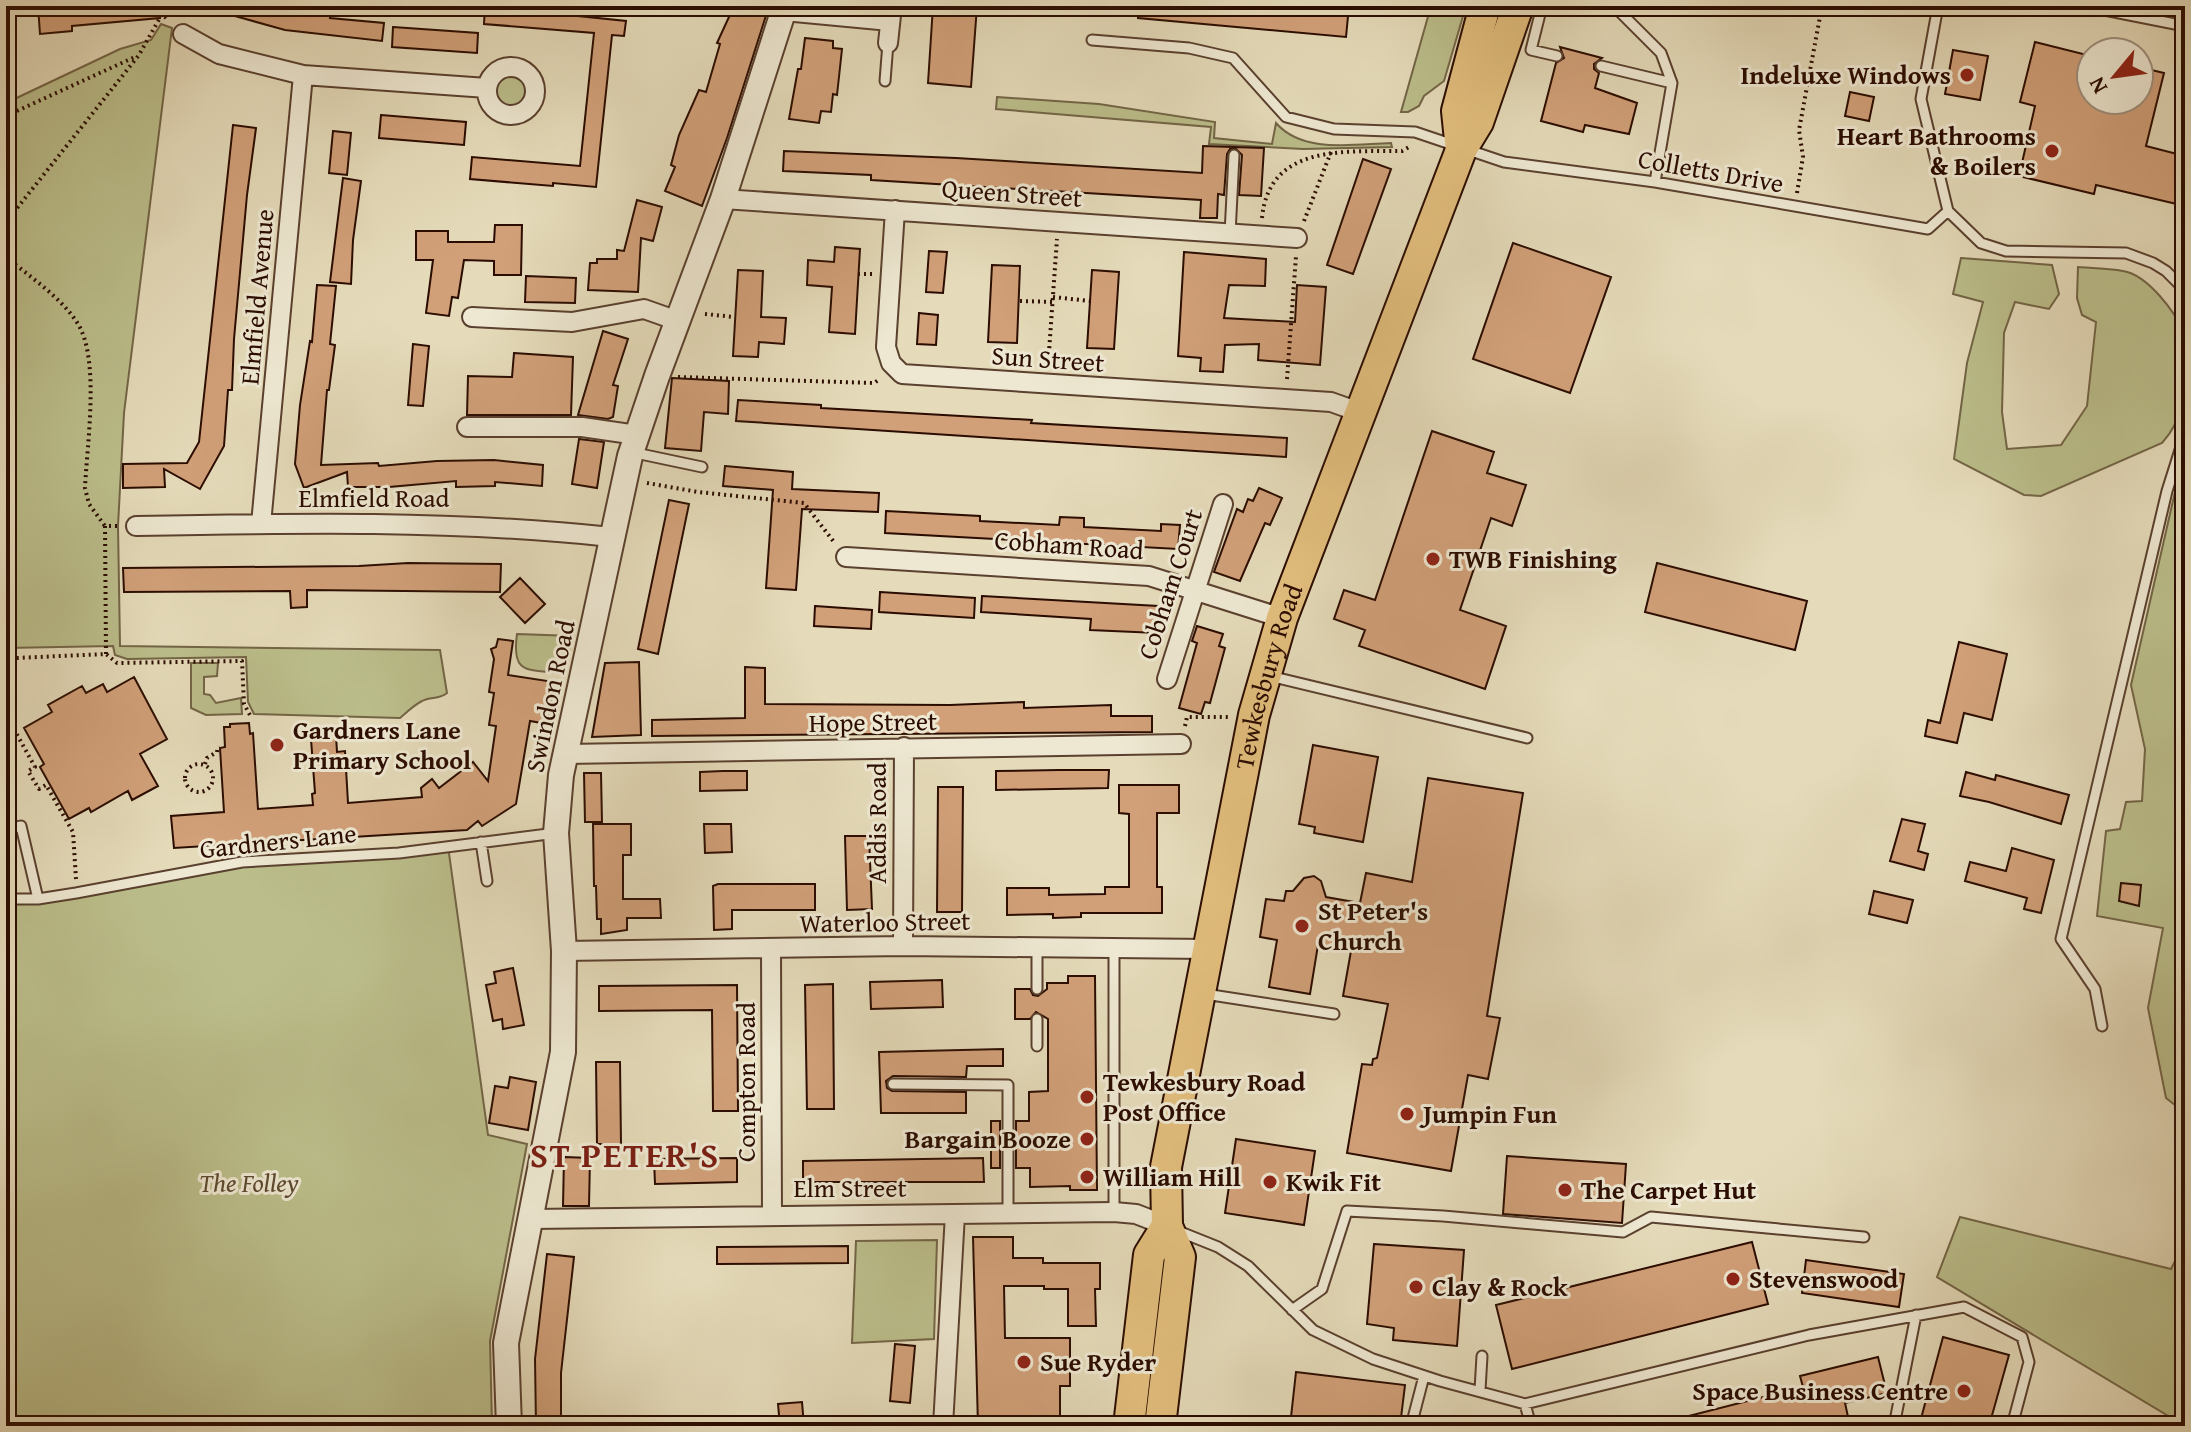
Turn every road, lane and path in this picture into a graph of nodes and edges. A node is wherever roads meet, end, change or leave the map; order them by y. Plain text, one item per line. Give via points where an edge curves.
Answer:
1 (1485, 6) edge
2 (1518, 6) edge
3 (1542, 6) edge
4 (1614, 6) edge
5 (1822, 6) edge
6 (1938, 6) edge
7 (2084, 6) edge
8 (785, 8) edge
9 (162, 14) dead end
10 (891, 14) edge
11 (2185, 26) edge
12 (183, 34) dead end
13 (1092, 40) dead end
14 (888, 43) joint
15 (139, 55) junction
16 (1557, 56) dead end
17 (1601, 66) dead end
18 (303, 75) junction
19 (885, 81) dead end
20 (1672, 83) junction
21 (487, 88) dead end
22 (6, 116) edge
23 (1425, 137) junction
24 (1461, 150) junction
25 (1331, 152) junction
26 (1234, 155) dead end
27 (1655, 182) junction
28 (723, 199) junction
29 (1795, 207) junction
30 (895, 210) junction
31 (1948, 211) junction
32 (6, 222) edge
33 (1058, 222) junction
34 (1230, 234) junction
35 (1260, 236) junction
36 (1297, 238) junction
37 (6, 257) edge
38 (2185, 290) edge
39 (1053, 300) junction
40 (1020, 301) dead end
41 (1090, 301) dead end
42 (679, 316) junction
43 (472, 317) dead end
44 (734, 317) dead end
45 (896, 369) junction
46 (657, 376) junction
47 (1047, 385) junction
48 (1286, 399) junction
49 (1359, 412) junction
50 (467, 427) dead end
51 (2185, 434) edge
52 (634, 444) junction
53 (702, 467) dead end
54 (625, 479) junction
55 (1223, 504) dead end
56 (261, 524) junction
57 (105, 526) junction
58 (136, 526) joint
59 (611, 537) junction
60 (846, 557) joint
61 (1195, 592) junction
62 (1282, 618) junction
63 (106, 654) junction
64 (1266, 675) junction
65 (1167, 679) dead end
66 (1254, 715) junction
67 (251, 717) dead end
68 (1527, 738) dead end
69 (1181, 744) joint
70 (218, 746) dead end
71 (904, 747) junction
72 (566, 754) junction
73 (205, 764) junction
74 (6, 829) edge
75 (556, 833) junction
76 (481, 842) junction
77 (487, 881) dead end
78 (76, 893) junction
79 (6, 899) edge
80 (38, 899) junction
81 (903, 946) junction
82 (1037, 948) junction
83 (1114, 948) junction
84 (1208, 949) junction
85 (771, 950) junction
86 (564, 951) junction
87 (1037, 989) dead end
88 (1201, 994) junction
89 (1334, 1014) dead end
90 (1037, 1019) dead end
91 (2102, 1026) dead end
92 (1037, 1046) dead end
93 (893, 1084) dead end
94 (1114, 1212) junction
95 (1008, 1213) junction
96 (955, 1214) junction
97 (772, 1215) junction
98 (531, 1219) junction
99 (1167, 1226) junction
100 (1864, 1237) dead end
101 (1292, 1310) junction
102 (1916, 1315) junction
103 (1482, 1356) dead end
104 (1424, 1376) junction
105 (1480, 1390) junction
106 (1525, 1404) junction
107 (508, 1424) edge
108 (943, 1426) edge
109 (1129, 1426) edge
110 (1160, 1426) edge
111 (1411, 1426) edge
112 (1531, 1426) edge
113 (1894, 1426) edge
114 (2012, 1426) edge

1 - 24 highway, Tewkesbury Road via 1457,111
2 - 24 highway, Tewkesbury Road via 1478,122
3 - 16 lane via 1531,50
4 - 20 lane via 1661,53
5 - 29 path via 1799,130 1803,157
6 - 31 lane via 1921,99
7 - 11 lane
8 - 10 street
8 - 28 street, Swindon Road
9 - 15 path
10 - 14 street
12 - 18 street via 219,54
13 - 23 lane, Colletts Drive via 1189,48 1233,58 1286,117 1334,129 1415,132
14 - 19 lane
15 - 22 path
15 - 32 path
17 - 20 lane
18 - 21 street
18 - 56 street, Elmfield Avenue
20 - 27 lane
23 - 24 lane, Colletts Drive
23 - 25 path via 1402,151
24 - 27 lane, Colletts Drive via 1504,162
24 - 49 highway, Tewkesbury Road
25 - 35 path via 1300,161 1278,178 1264,200
25 - 36 path
26 - 34 lane
27 - 29 lane, Colletts Drive
28 - 30 street, Queen Street
28 - 42 street, Swindon Road
29 - 31 lane, Colletts Drive via 1928,229
30 - 33 street, Queen Street
30 - 45 street via 886,347
31 - 38 lane via 1989,247 2126,253 2166,271
33 - 34 street, Queen Street
33 - 39 path
34 - 35 street, Queen Street
35 - 36 street, Queen Street
36 - 48 path
37 - 57 path via 63,305 84,336 90,374 85,488
39 - 40 path
39 - 41 path
39 - 47 path
42 - 43 street via 644,309 572,322
42 - 44 path
42 - 46 street, Swindon Road
45 - 46 path via 874,383
45 - 47 street, Sun Street via 909,376
46 - 52 street, Swindon Road
47 - 48 street, Sun Street
48 - 49 street, Sun Street via 1331,402
49 - 62 highway, Tewkesbury Road
50 - 52 street via 582,427
51 - 91 lane via 2163,506 2061,939 2095,989
52 - 53 lane
52 - 54 street, Swindon Road
54 - 59 street, Swindon Road
54 - 60 path via 804,503
55 - 61 street, Cobham Court
56 - 58 street, Elmfield Road
56 - 59 street, Elmfield Road via 476,525
57 - 58 path
57 - 63 path
59 - 72 street, Swindon Road
60 - 61 street, Cobham Road via 1149,576
61 - 62 street, Cobham Road
61 - 65 street, Cobham Court
62 - 64 highway, Tewkesbury Road
63 - 67 path via 117,663 242,661 244,704
63 - 78 path via 16,658 7,666 15,731 35,767 28,771 39,789 46,785 73,832
64 - 66 highway, Tewkesbury Road
64 - 68 lane
66 - 69 path via 1187,717
66 - 84 highway, Tewkesbury Road
69 - 71 street, Hope Street
70 - 73 path
71 - 72 street, Hope Street
71 - 81 street, Addis Road
72 - 75 street, Swindon Road
73 - 73 path via 212,783 204,791 193,791 185,783 185,772 193,764
74 - 80 lane via 21,826
75 - 76 lane, Gardners Lane
75 - 86 street, Swindon Road
76 - 77 lane
76 - 78 lane, Gardners Lane via 399,853 242,862
78 - 80 lane, Gardners Lane
79 - 80 lane, Gardners Lane
81 - 82 street, Waterloo Street
81 - 85 street, Waterloo Street
82 - 83 street, Waterloo Street
82 - 87 lane
83 - 84 street, Waterloo Street
83 - 94 lane
84 - 88 highway, Tewkesbury Road
85 - 86 street, Waterloo Street
85 - 97 street, Compton Road
86 - 98 street, Swindon Road via 563,1052
88 - 89 lane
88 - 99 highway, Tewkesbury Road via 1166,1167
90 - 92 lane
93 - 95 lane via 1008,1085
94 - 95 street, Elm Street
94 - 99 street, Elm Street
95 - 96 street, Elm Street
96 - 97 street, Elm Street
96 - 108 street
97 - 98 street, Elm Street
98 - 107 street, Swindon Road via 506,1343
99 - 101 lane via 1248,1266
99 - 109 highway, Tewkesbury Road via 1149,1255
99 - 110 highway, Tewkesbury Road via 1180,1257
100 - 101 lane via 1651,1217 1623,1232 1347,1211 1322,1289
101 - 104 lane via 1313,1330
102 - 106 lane via 1809,1335
102 - 113 lane
102 - 114 lane via 1964,1307 2022,1337 2029,1362
103 - 105 lane
104 - 105 lane
104 - 111 lane
105 - 106 lane
106 - 112 lane

